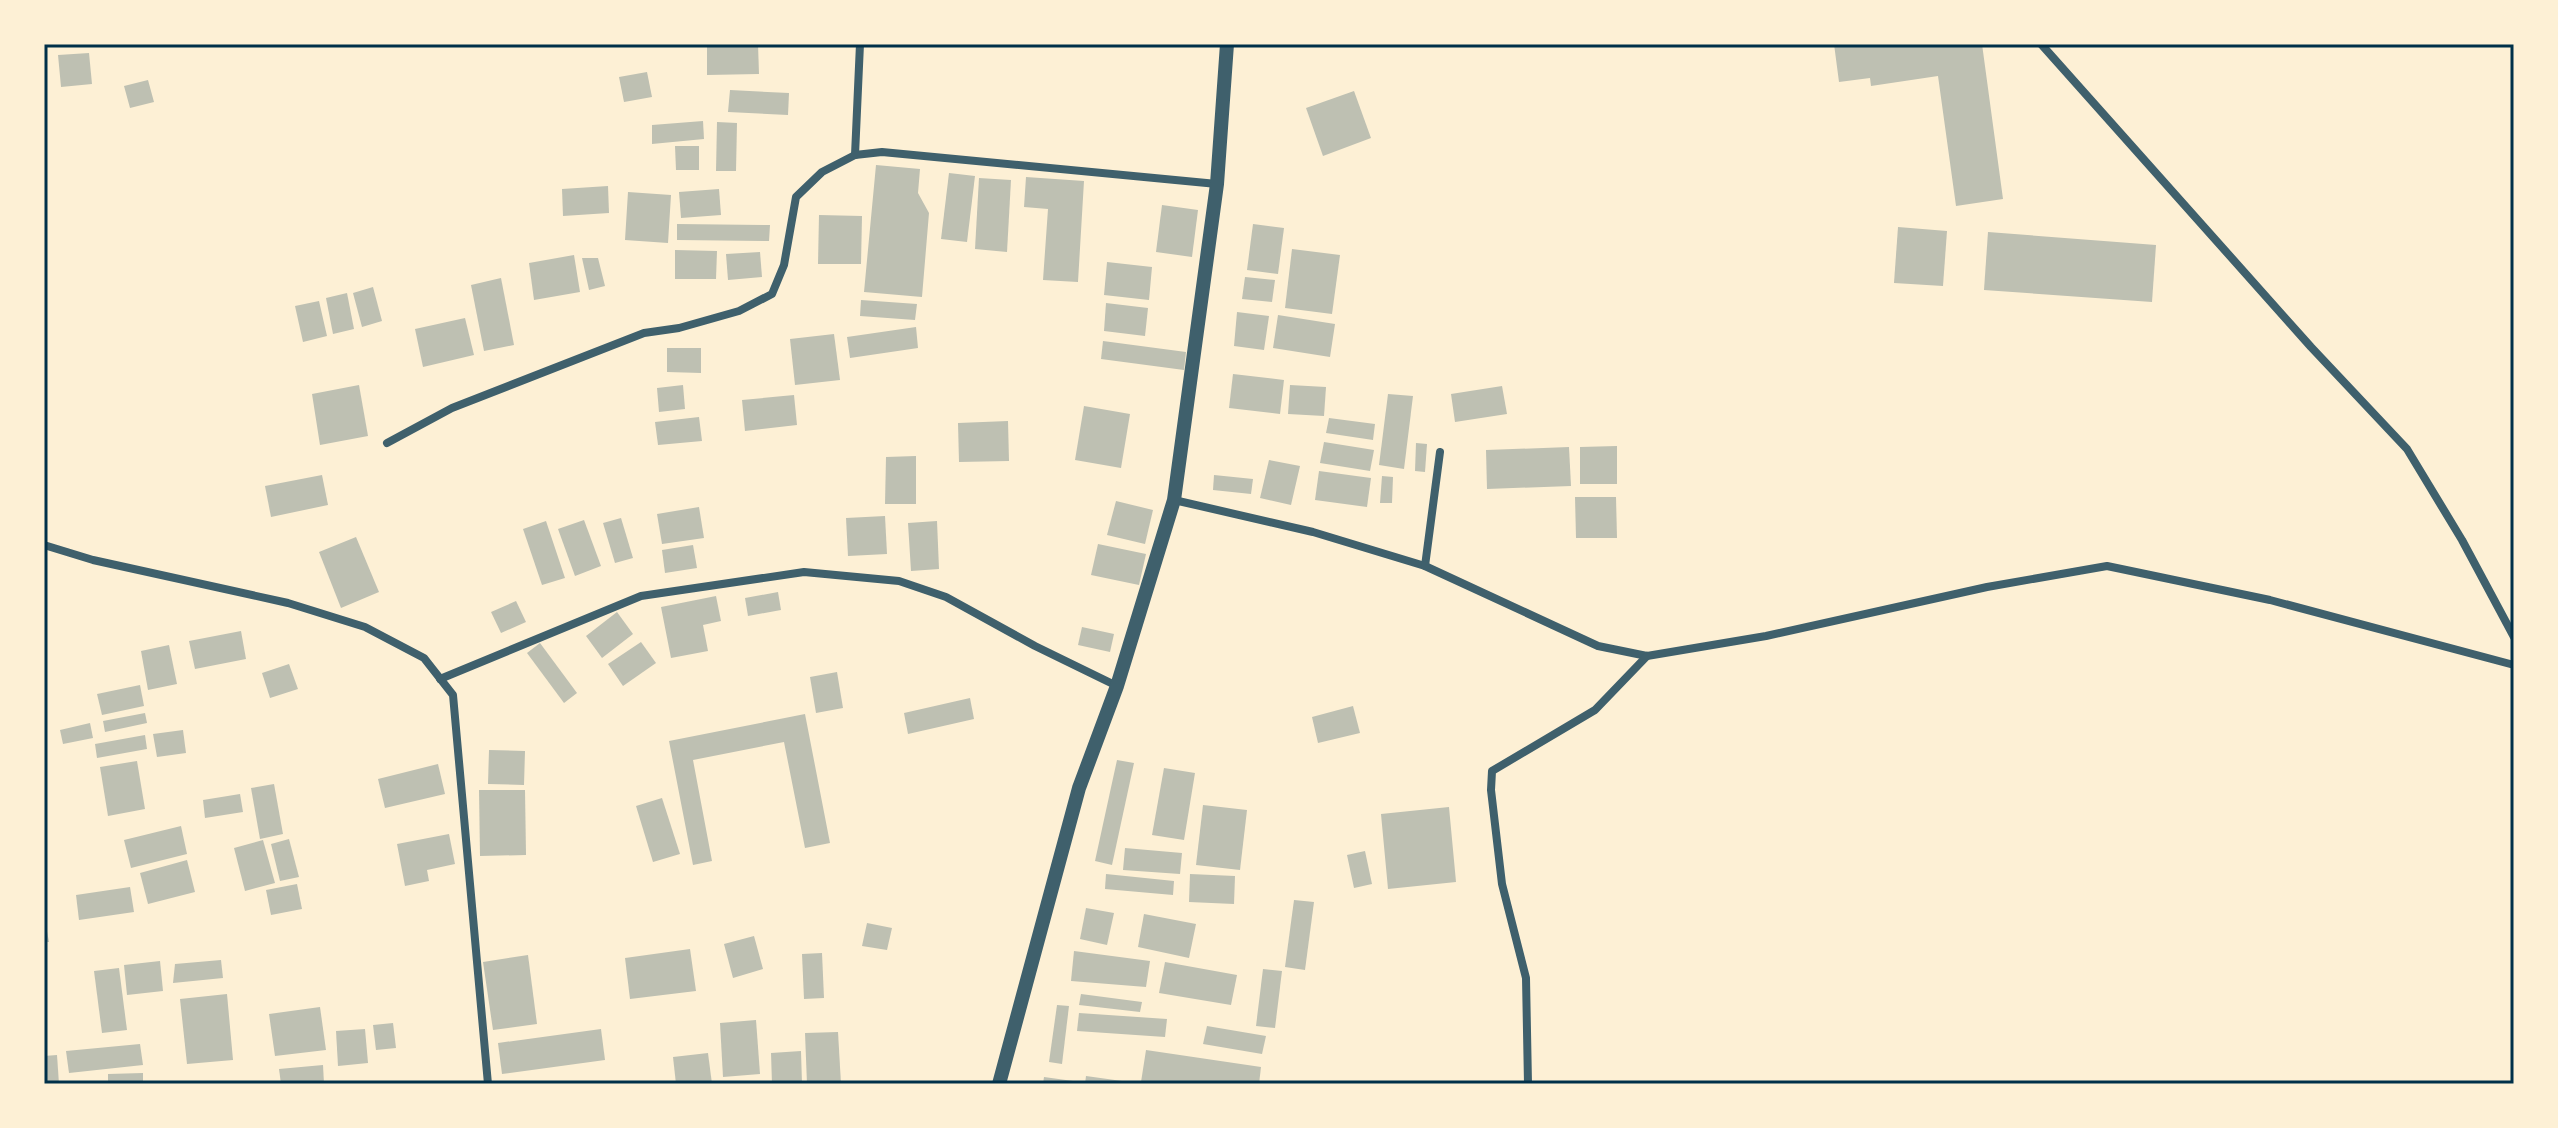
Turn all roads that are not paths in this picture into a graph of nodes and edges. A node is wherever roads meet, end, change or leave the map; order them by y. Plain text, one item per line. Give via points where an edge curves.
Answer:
1 (860, 44) edge
2 (1227, 44) edge
3 (2041, 44) edge
4 (855, 155) junction
5 (1217, 184) junction
6 (387, 443) dead end
7 (1440, 452) dead end
8 (1174, 500) junction
9 (44, 545) edge
10 (1425, 566) junction
11 (2514, 637) edge
12 (1647, 656) junction
13 (2514, 665) edge
14 (440, 679) junction
15 (1117, 686) junction
16 (488, 1084) edge
17 (999, 1084) edge
18 (1528, 1084) edge

1 - 4 street
2 - 5 street
3 - 11 street via 2407,449
4 - 5 street via 882,152
4 - 6 street via 822,172 796,197 784,265 772,294 739,311 629,339 452,408
5 - 8 street
7 - 10 street
8 - 10 street via 1313,532
8 - 15 street
9 - 14 street via 288,603 365,627 424,658
10 - 12 street via 1598,646
12 - 13 street via 2107,566 2270,600
12 - 18 street via 1595,710 1492,771 1502,884 1526,978
14 - 15 street via 641,596 804,572 899,581 946,597
14 - 16 street via 453,695
15 - 17 street via 1079,788

